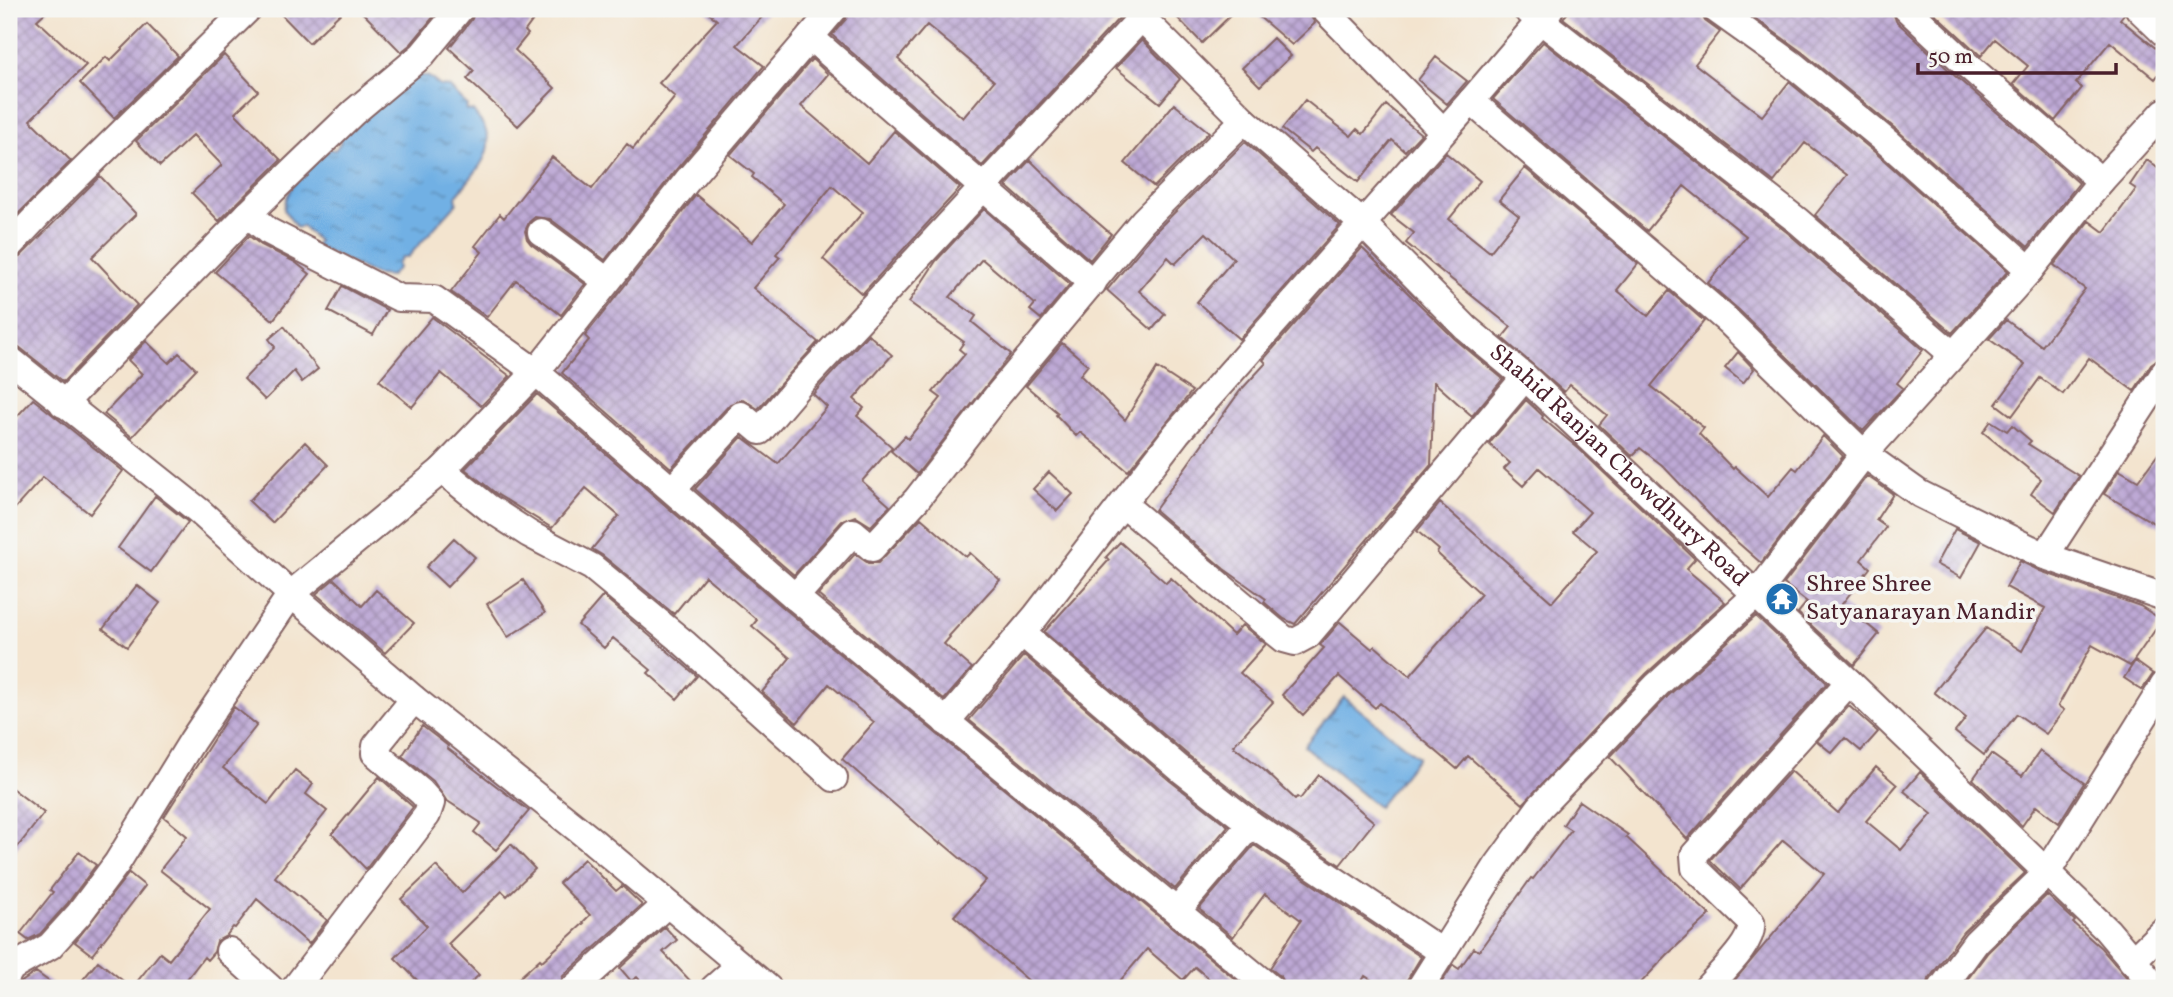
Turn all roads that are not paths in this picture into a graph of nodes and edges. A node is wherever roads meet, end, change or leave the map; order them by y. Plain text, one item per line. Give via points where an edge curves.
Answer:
1 (248, 9) edge
2 (460, 9) edge
3 (834, 9) edge
4 (1324, 9) edge
5 (1715, 9) edge
6 (1907, 9) edge
7 (2139, 9) edge
8 (1539, 12) edge
9 (1137, 13) edge
10 (2164, 33) edge
11 (810, 37) junction
12 (1471, 101) junction
13 (2164, 112) edge
14 (1244, 120) junction
15 (1443, 131) junction
16 (2101, 181) junction
17 (984, 187) junction
18 (248, 214) junction
19 (1363, 224) junction
20 (541, 232) dead end
21 (9, 246) edge
22 (2030, 270) junction
23 (607, 281) junction
24 (1093, 283) junction
25 (1952, 354) junction
26 (9, 359) edge
27 (536, 372) junction
28 (2164, 373) edge
29 (1525, 377) junction
30 (63, 404) junction
31 (1864, 454) junction
32 (442, 470) junction
33 (673, 489) junction
34 (1123, 505) junction
35 (2045, 556) junction
36 (291, 594) junction
37 (1756, 595) junction
38 (795, 597) junction
39 (2164, 597) edge
40 (1022, 633) junction
41 (1849, 682) junction
42 (2164, 685) edge
43 (414, 699) junction
44 (946, 722) junction
45 (834, 778) dead end
46 (1251, 824) junction
47 (2046, 874) junction
48 (667, 904) junction
49 (1177, 911) junction
50 (2164, 930) edge
51 (229, 951) dead end
52 (1442, 952) junction
53 (2132, 961) junction
54 (739, 966) junction
55 (10, 969) edge
56 (270, 988) edge
57 (295, 988) edge
58 (574, 988) edge
59 (714, 988) edge
60 (768, 988) edge
61 (1270, 988) edge
62 (1420, 988) edge
63 (1707, 988) edge
64 (1942, 988) edge
65 (2156, 988) edge

1 - 21 street
2 - 18 street via 422,55 354,112
3 - 11 street
4 - 15 street
5 - 22 street via 1792,64
6 - 16 street
7 - 10 street
8 - 12 street
8 - 25 street via 1798,221
9 - 14 street, Shahid Ranjan Chowdhury Road
9 - 17 street
11 - 17 street
11 - 23 street
12 - 15 street
12 - 31 street via 1728,321
13 - 16 street
14 - 19 street, Shahid Ranjan Chowdhury Road
14 - 24 street via 1143,221
15 - 19 street
16 - 22 street
17 - 24 street
17 - 33 street via 760,430 740,415
18 - 27 street via 268,231 399,298 434,299
18 - 30 street
19 - 29 street, Shahid Ranjan Chowdhury Road via 1465,328
19 - 34 street via 1177,433
20 - 23 street
22 - 25 street
23 - 27 street
24 - 38 street via 872,548 853,532
25 - 31 street
26 - 30 street
27 - 32 street
27 - 33 street
28 - 35 street
29 - 34 street via 1308,635 1295,642 1284,639
29 - 37 street, Shahid Ranjan Chowdhury Road
30 - 36 street via 199,511
31 - 35 street via 1920,494
31 - 37 street
32 - 36 street
32 - 45 street via 509,521 592,568 684,642
33 - 38 street
34 - 40 street
35 - 39 street
36 - 43 street
36 - 55 street via 110,873 50,946
37 - 41 street, Shahid Ranjan Chowdhury Road
37 - 52 street via 1657,685 1540,807
38 - 44 street
40 - 44 street
40 - 46 street
41 - 47 street, Shahid Ranjan Chowdhury Road
41 - 63 street via 1694,855 1695,868 1751,922 1753,930
42 - 47 street
43 - 48 street
43 - 57 street via 375,753 431,803 427,815
44 - 49 street
46 - 49 street
46 - 52 street
47 - 53 street, Shahid Ranjan Chowdhury Road via 2107,930
47 - 64 street via 1976,942
48 - 54 street
48 - 58 street
49 - 61 street
50 - 53 street
51 - 56 street
52 - 62 street
53 - 65 street, Shahid Ranjan Chowdhury Road
54 - 59 street
54 - 60 street

